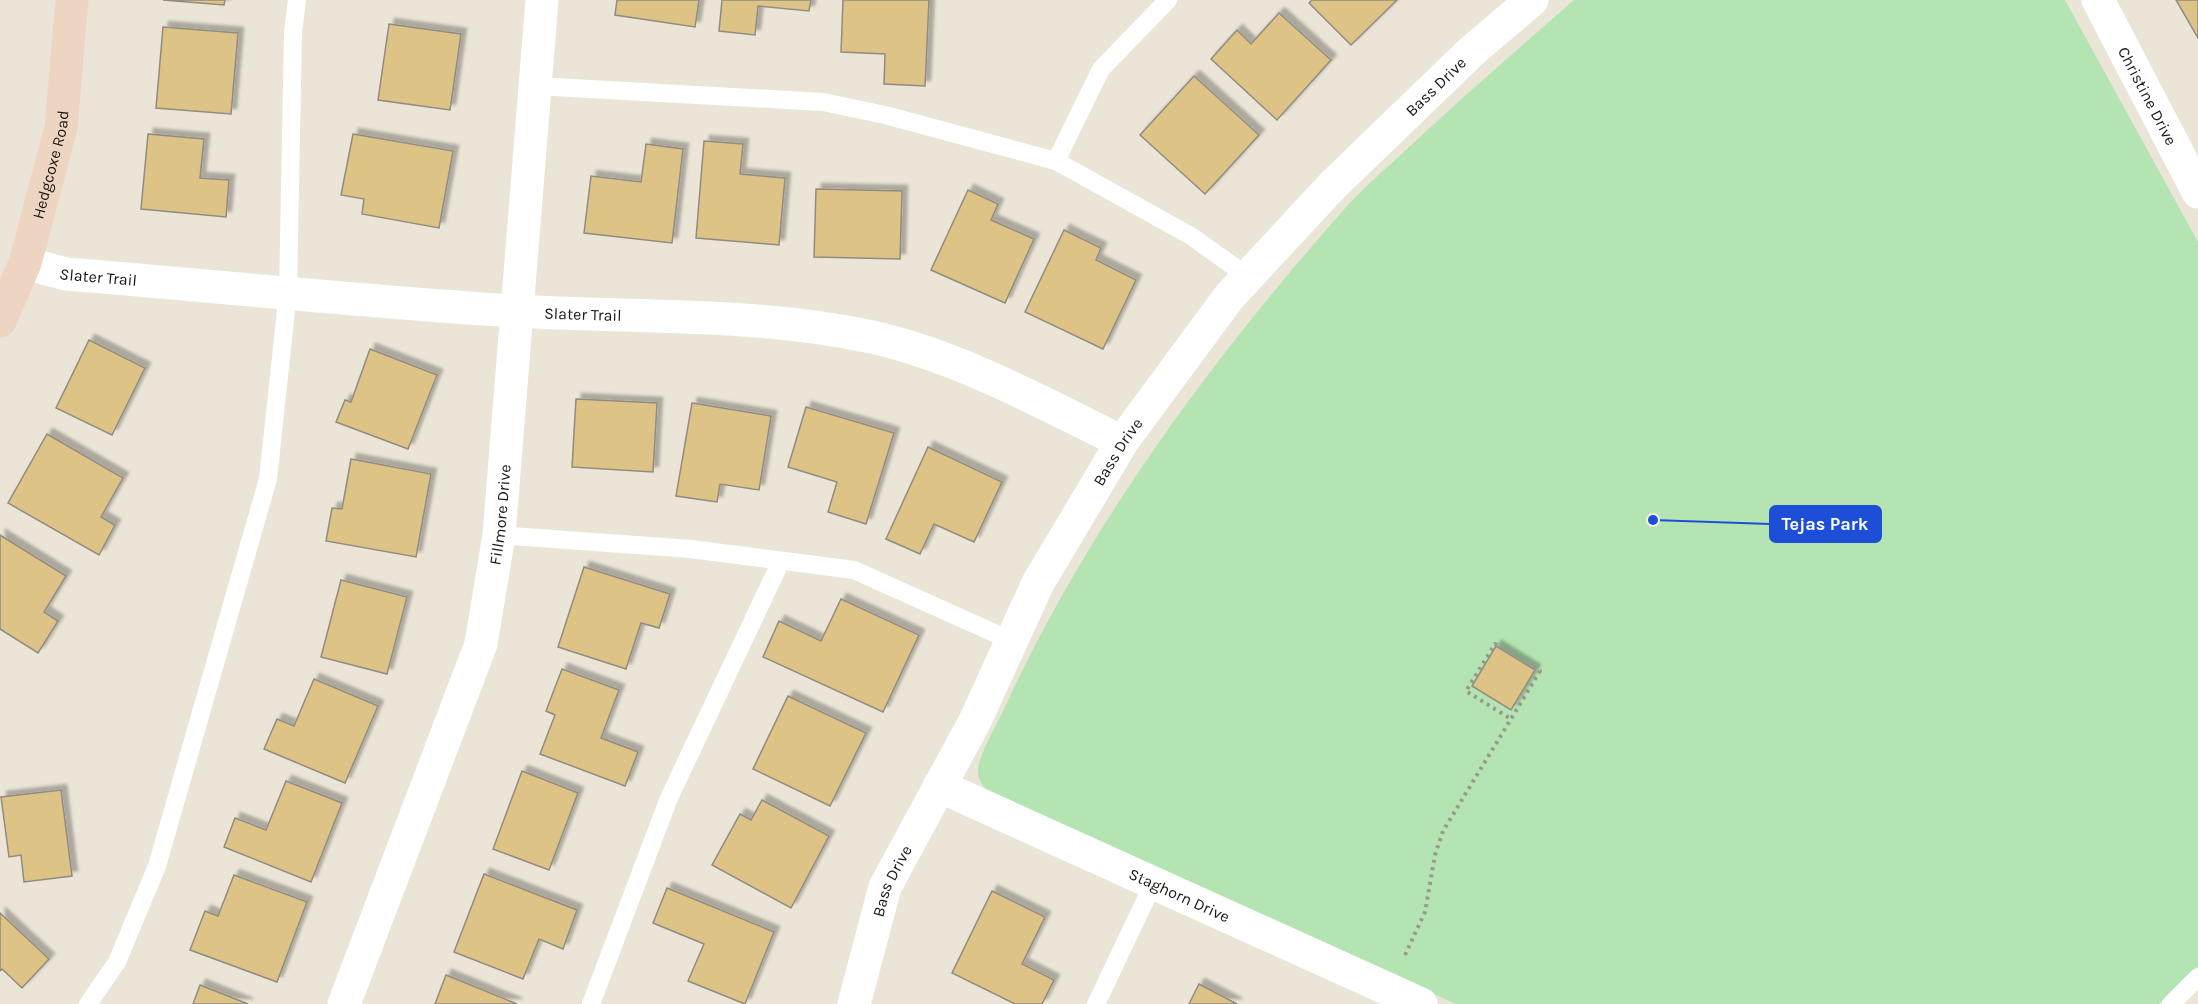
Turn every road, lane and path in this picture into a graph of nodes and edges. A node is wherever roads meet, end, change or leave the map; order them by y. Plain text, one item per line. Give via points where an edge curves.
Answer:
1 (72, 0) edge
2 (297, 0) edge
3 (542, 0) edge
4 (1167, 0) edge
5 (1532, 0) edge
6 (2098, 0) edge
7 (536, 86) junction
8 (2188, 144) edge
9 (1056, 161) junction
10 (2198, 192) edge
11 (25, 263) junction
12 (1247, 276) junction
13 (288, 292) junction
14 (517, 311) junction
15 (0, 321) edge
16 (1122, 441) junction
17 (499, 535) junction
18 (781, 561) junction
19 (1012, 640) junction
20 (1511, 719) junction
21 (939, 786) junction
22 (1154, 882) junction
23 (1405, 955) dead end
24 (2198, 977) edge
25 (1364, 992) edge
26 (87, 1004) edge
27 (344, 1004) edge
28 (591, 1004) edge
29 (854, 1004) edge
30 (1096, 1004) edge
31 (1421, 1004) edge
32 (2171, 1004) edge

1 - 11 street, Hedgcoxe Road via 61,128
2 - 13 lane via 293,32
3 - 7 street, Fillmore Drive
4 - 9 lane via 1101,69
5 - 12 street, Bass Drive via 1473,50 1333,184
6 - 8 street, Christine Drive
7 - 9 lane via 824,102
7 - 14 street, Fillmore Drive
8 - 10 street, Christine Drive
9 - 12 lane via 1191,236
11 - 13 street, Slater Trail via 66,274
11 - 15 street, Hedgcoxe Road
12 - 16 street, Bass Drive
13 - 14 street, Slater Trail
13 - 26 lane via 268,479 157,866 117,962
14 - 16 street, Slater Trail via 785,323 873,337 960,363
14 - 17 street, Fillmore Drive
16 - 19 street, Bass Drive via 1038,584
17 - 18 lane via 691,549
17 - 27 street, Fillmore Drive via 481,644
18 - 19 lane via 854,570
18 - 28 lane via 669,798
19 - 21 street, Bass Drive via 975,721
20 - 20 path via 1466,691 1495,644 1539,671
20 - 23 path via 1443,831 1425,912
21 - 22 street, Staghorn Drive
21 - 29 street, Bass Drive via 885,887
22 - 25 street, Staghorn Drive
22 - 30 lane
24 - 32 lane
25 - 31 street, Staghorn Drive

